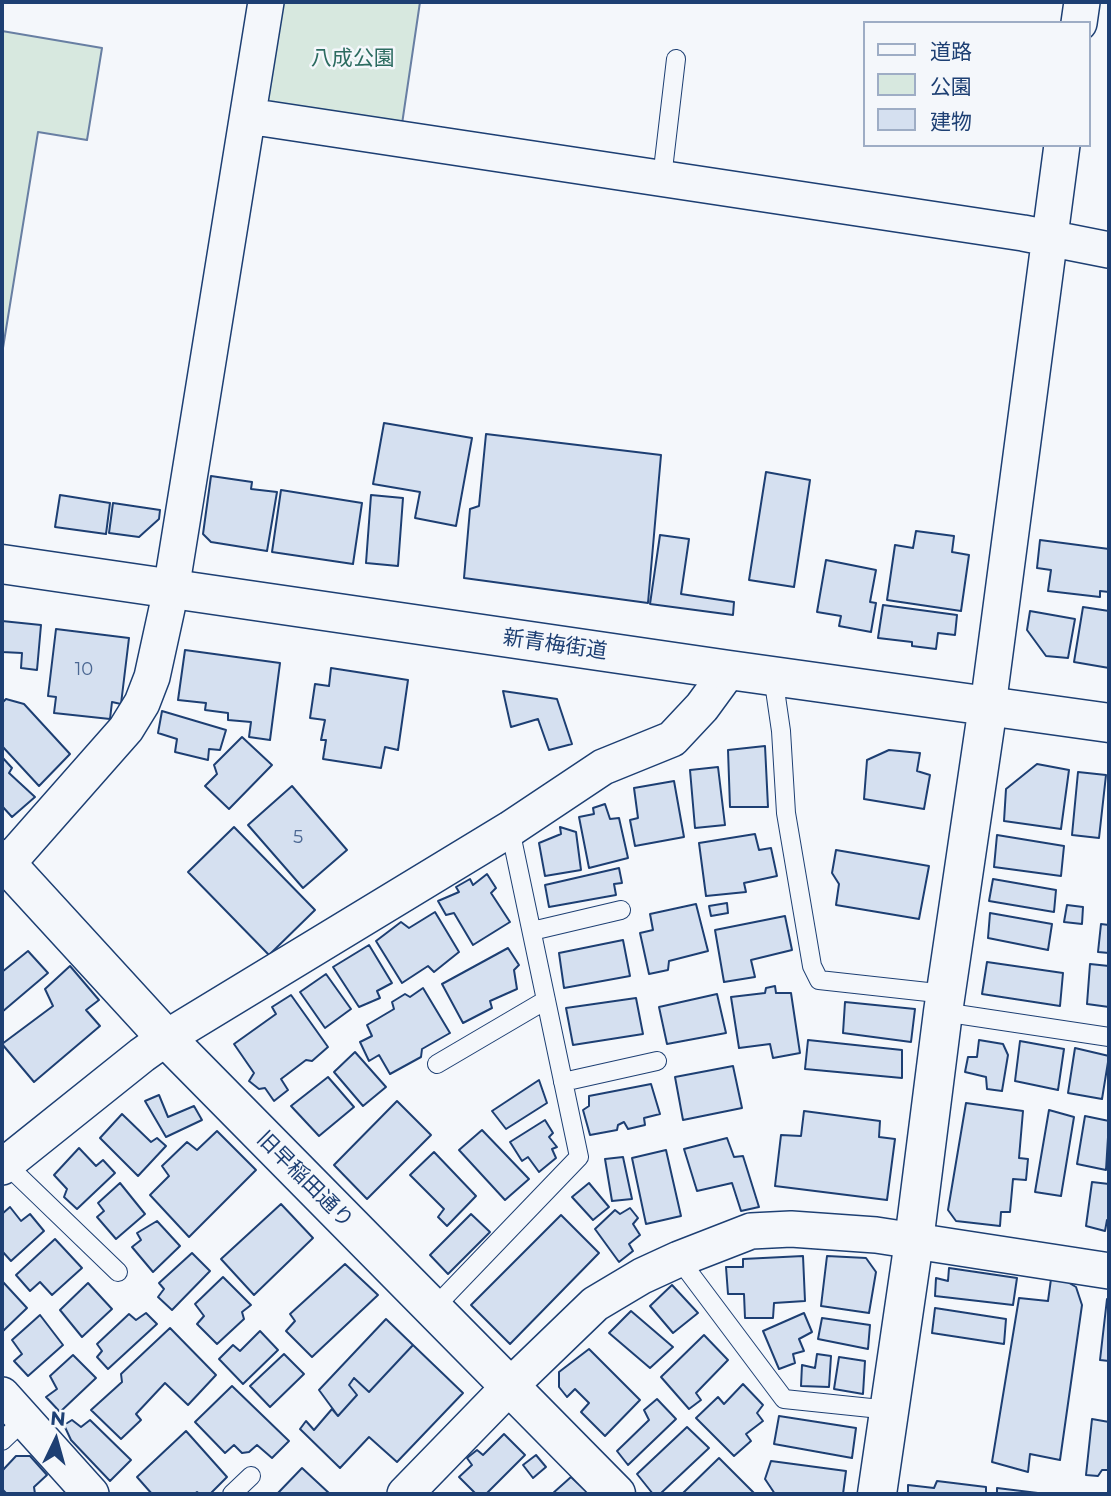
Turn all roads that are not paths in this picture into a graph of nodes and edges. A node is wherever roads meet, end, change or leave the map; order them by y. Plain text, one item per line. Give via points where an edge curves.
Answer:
1 (266, 2) edge
2 (1082, 2) edge
3 (1079, 21) edge
4 (676, 59) dead end
5 (248, 116) junction
6 (1062, 147) edge
7 (662, 178) junction
8 (1049, 240) junction
9 (1109, 250) edge
10 (2, 564) edge
11 (171, 590) junction
12 (729, 670) junction
13 (773, 676) junction
14 (988, 706) junction
15 (1109, 723) edge
16 (510, 829) junction
17 (4, 861) edge
18 (621, 910) dead end
19 (532, 931) junction
20 (546, 1000) junction
21 (944, 1003) junction
22 (1109, 1037) edge
23 (166, 1038) junction
24 (657, 1061) dead end
25 (437, 1063) dead end
26 (563, 1082) junction
27 (4, 1166) edge
28 (914, 1241) junction
29 (679, 1259) junction
30 (1109, 1271) edge
31 (118, 1272) dead end
32 (432, 1310) junction
33 (510, 1386) junction
34 (890, 1410) junction
35 (9, 1419) edge
36 (251, 1476) dead end
37 (91, 1494) edge
38 (232, 1494) edge
39 (405, 1494) edge
40 (617, 1494) edge
41 (877, 1494) edge

1 - 5 street
2 - 3 street
4 - 7 lane
5 - 7 street
5 - 11 street
6 - 8 street
7 - 8 street
8 - 9 street
8 - 14 street
10 - 11 main road, 新青梅街道
11 - 12 main road, 新青梅街道
11 - 17 street via 152,677 126,729
12 - 13 main road, 新青梅街道
12 - 16 street via 672,739 603,768
13 - 14 main road, 新青梅街道
13 - 21 lane via 786,813 812,966 819,980
14 - 15 main road, 新青梅街道
14 - 21 main road
16 - 19 lane
16 - 23 street
17 - 23 main road, 旧早稲田通り
18 - 19 lane
19 - 20 lane
20 - 25 lane
20 - 26 lane
21 - 22 lane
21 - 28 main road
23 - 27 street
23 - 32 main road, 旧早稲田通り
24 - 26 lane
26 - 32 lane via 579,1157
27 - 31 lane
28 - 29 street via 791,1228 751,1231
28 - 30 street
28 - 34 main road
29 - 33 street via 596,1304
29 - 34 lane via 785,1399
32 - 33 main road, 旧早稲田通り
33 - 39 street
33 - 40 main road, 旧早稲田通り
34 - 41 main road
35 - 37 street
36 - 38 lane

